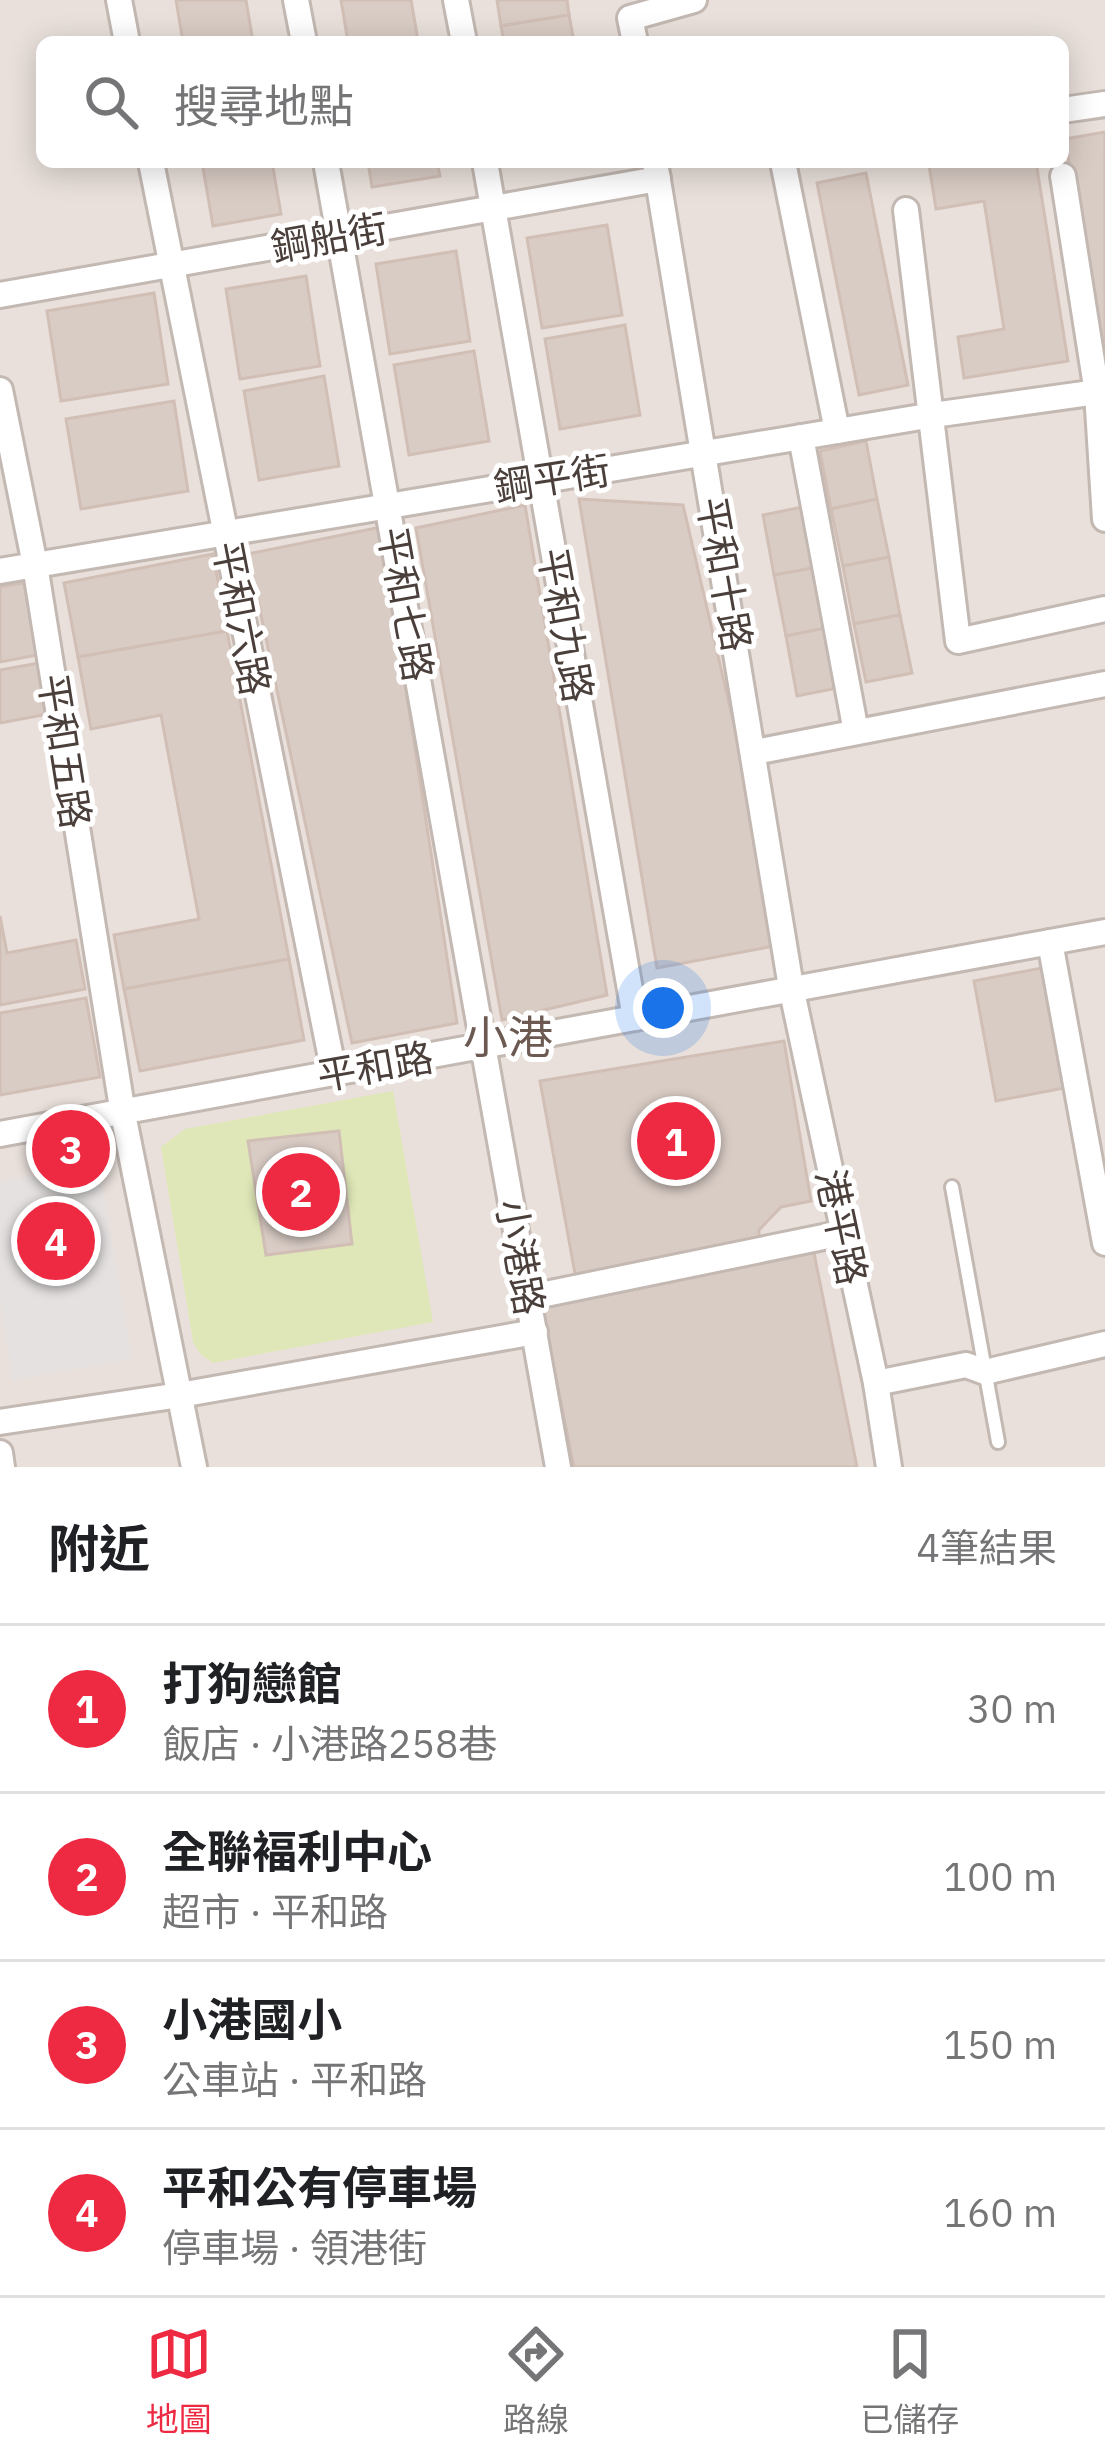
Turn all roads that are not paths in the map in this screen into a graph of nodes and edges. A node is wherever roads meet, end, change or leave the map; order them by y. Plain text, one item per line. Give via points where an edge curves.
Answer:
1 (119, 0) edge
2 (296, 0) edge
3 (456, 0) edge
4 (694, 0) edge
5 (633, 30) edge
6 (127, 36) edge
7 (303, 36) edge
8 (463, 36) edge
9 (1105, 104) edge
10 (1069, 109) edge
11 (152, 168) edge
12 (327, 168) edge
13 (485, 168) edge
14 (784, 168) edge
15 (656, 170) edge
16 (1063, 176) dead end
17 (493, 208) junction
18 (906, 210) dead end
19 (339, 235) junction
20 (172, 264) junction
21 (0, 295) edge
22 (0, 390) edge
23 (1101, 392) edge
24 (933, 416) junction
25 (837, 431) junction
26 (801, 437) junction
27 (5, 438) edge
28 (704, 453) junction
29 (541, 480) junction
30 (389, 505) junction
31 (1105, 519) edge
32 (224, 533) junction
33 (34, 565) junction
34 (0, 571) edge
35 (1105, 609) edge
36 (1105, 684) edge
37 (856, 732) junction
38 (755, 752) junction
39 (1105, 932) edge
40 (1050, 942) junction
41 (791, 987) junction
42 (635, 1018) junction
43 (482, 1047) junction
44 (334, 1072) junction
45 (123, 1114) junction
46 (0, 1134) edge
47 (1098, 1169) edge
48 (952, 1187) dead end
49 (843, 1233) junction
50 (1105, 1243) edge
51 (531, 1297) junction
52 (535, 1332) junction
53 (1105, 1344) edge
54 (985, 1372) junction
55 (876, 1383) junction
56 (180, 1395) junction
57 (0, 1422) edge
58 (998, 1442) dead end
59 (0, 1453) edge
60 (2, 1467) edge
61 (194, 1467) edge
62 (558, 1467) edge
63 (889, 1467) edge

1 - 6 street
2 - 7 street
3 - 8 street
4 - 5 street
9 - 10 street
11 - 20 street, 平和六路
12 - 19 street, 平和七路
13 - 17 street, 平和九路
14 - 25 street
15 - 17 street, 鋼船街
15 - 28 street, 平和十路
16 - 23 street
17 - 19 street, 鋼船街
17 - 29 street, 平和九路
18 - 24 street
19 - 20 street, 鋼船街
19 - 30 street, 平和七路
20 - 21 street, 鋼船街
20 - 32 street, 平和六路
22 - 27 street, 平和五路
23 - 24 street, 鋼平街
23 - 31 street
24 - 25 street, 鋼平街
24 - 35 street via 958,641
25 - 26 street, 鋼平街
26 - 28 street, 鋼平街
26 - 37 street
27 - 33 street, 平和五路
28 - 29 street, 鋼平街
28 - 38 street, 平和十路
29 - 30 street, 鋼平街
29 - 42 street, 平和九路
30 - 32 street, 鋼平街
30 - 43 street, 平和七路
32 - 33 street, 鋼平街
32 - 44 street, 平和六路
33 - 34 street, 鋼平街
33 - 45 street, 平和五路
36 - 37 street
37 - 38 street
38 - 41 street, 平和十路
39 - 40 street, 平和路
40 - 41 street, 平和路
40 - 47 street
41 - 42 street, 平和路
41 - 49 street, 港平路
42 - 43 street, 平和路
43 - 44 street, 平和路
43 - 51 street, 小港路
44 - 45 street, 平和路
45 - 46 street, 平和路
45 - 56 street, 平和五路
47 - 50 street
48 - 54 lane
49 - 51 street
49 - 55 street, 港平路
51 - 52 street, 小港路
52 - 56 street
52 - 62 street, 小港路
53 - 54 street
54 - 55 street via 966,1365
54 - 58 lane
55 - 63 street, 港平路
56 - 57 street
56 - 61 street, 平和五路
59 - 60 street

